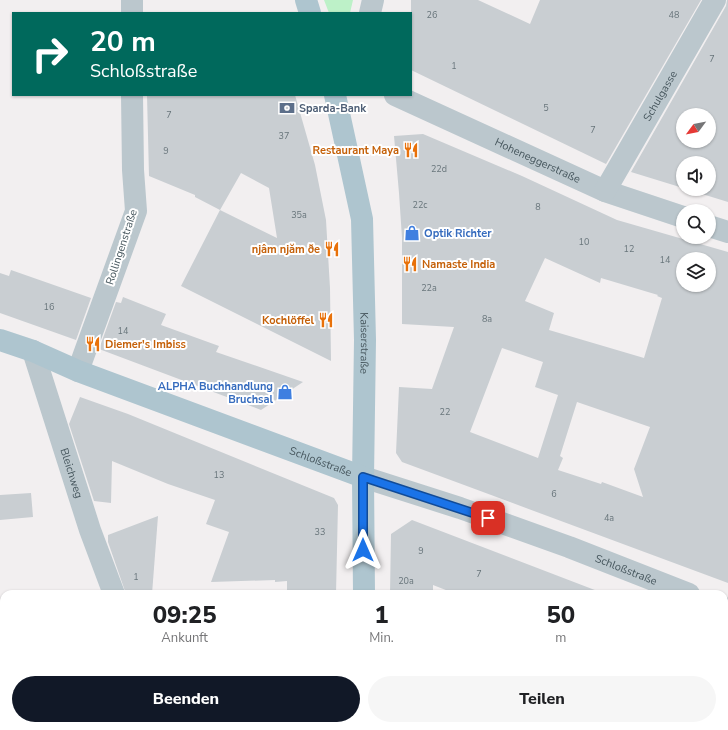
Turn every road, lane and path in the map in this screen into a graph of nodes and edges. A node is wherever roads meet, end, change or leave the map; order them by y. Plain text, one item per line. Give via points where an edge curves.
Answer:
1 (132, 0) edge
2 (306, 0) edge
3 (374, 0) edge
4 (714, 0) edge
5 (132, 12) edge
6 (310, 12) edge
7 (370, 12) edge
8 (132, 96) edge
9 (335, 96) edge
10 (397, 96) edge
11 (604, 191) junction
12 (676, 215) edge
13 (716, 228) edge
14 (728, 232) edge
15 (0, 340) edge
16 (33, 351) junction
17 (78, 371) junction
18 (363, 477) junction
19 (112, 590) edge
20 (364, 590) edge
21 (679, 590) edge

1 - 5 street
2 - 6 main road
3 - 7 street
4 - 11 street, Schulgasse
8 - 17 street, Rollingenstraße via 132,170 136,211
9 - 18 main road, Kaiserstraße via 362,219 366,340
10 - 11 street, Hoheneggerstraße
11 - 12 street, Hoheneggerstraße
13 - 14 street
15 - 16 main road, Schloßstraße
16 - 17 main road, Schloßstraße
16 - 19 street, Bleichweg via 90,530
17 - 18 main road, Schloßstraße
18 - 20 main road, Kaiserstraße
18 - 21 street, Schloßstraße via 569,547

